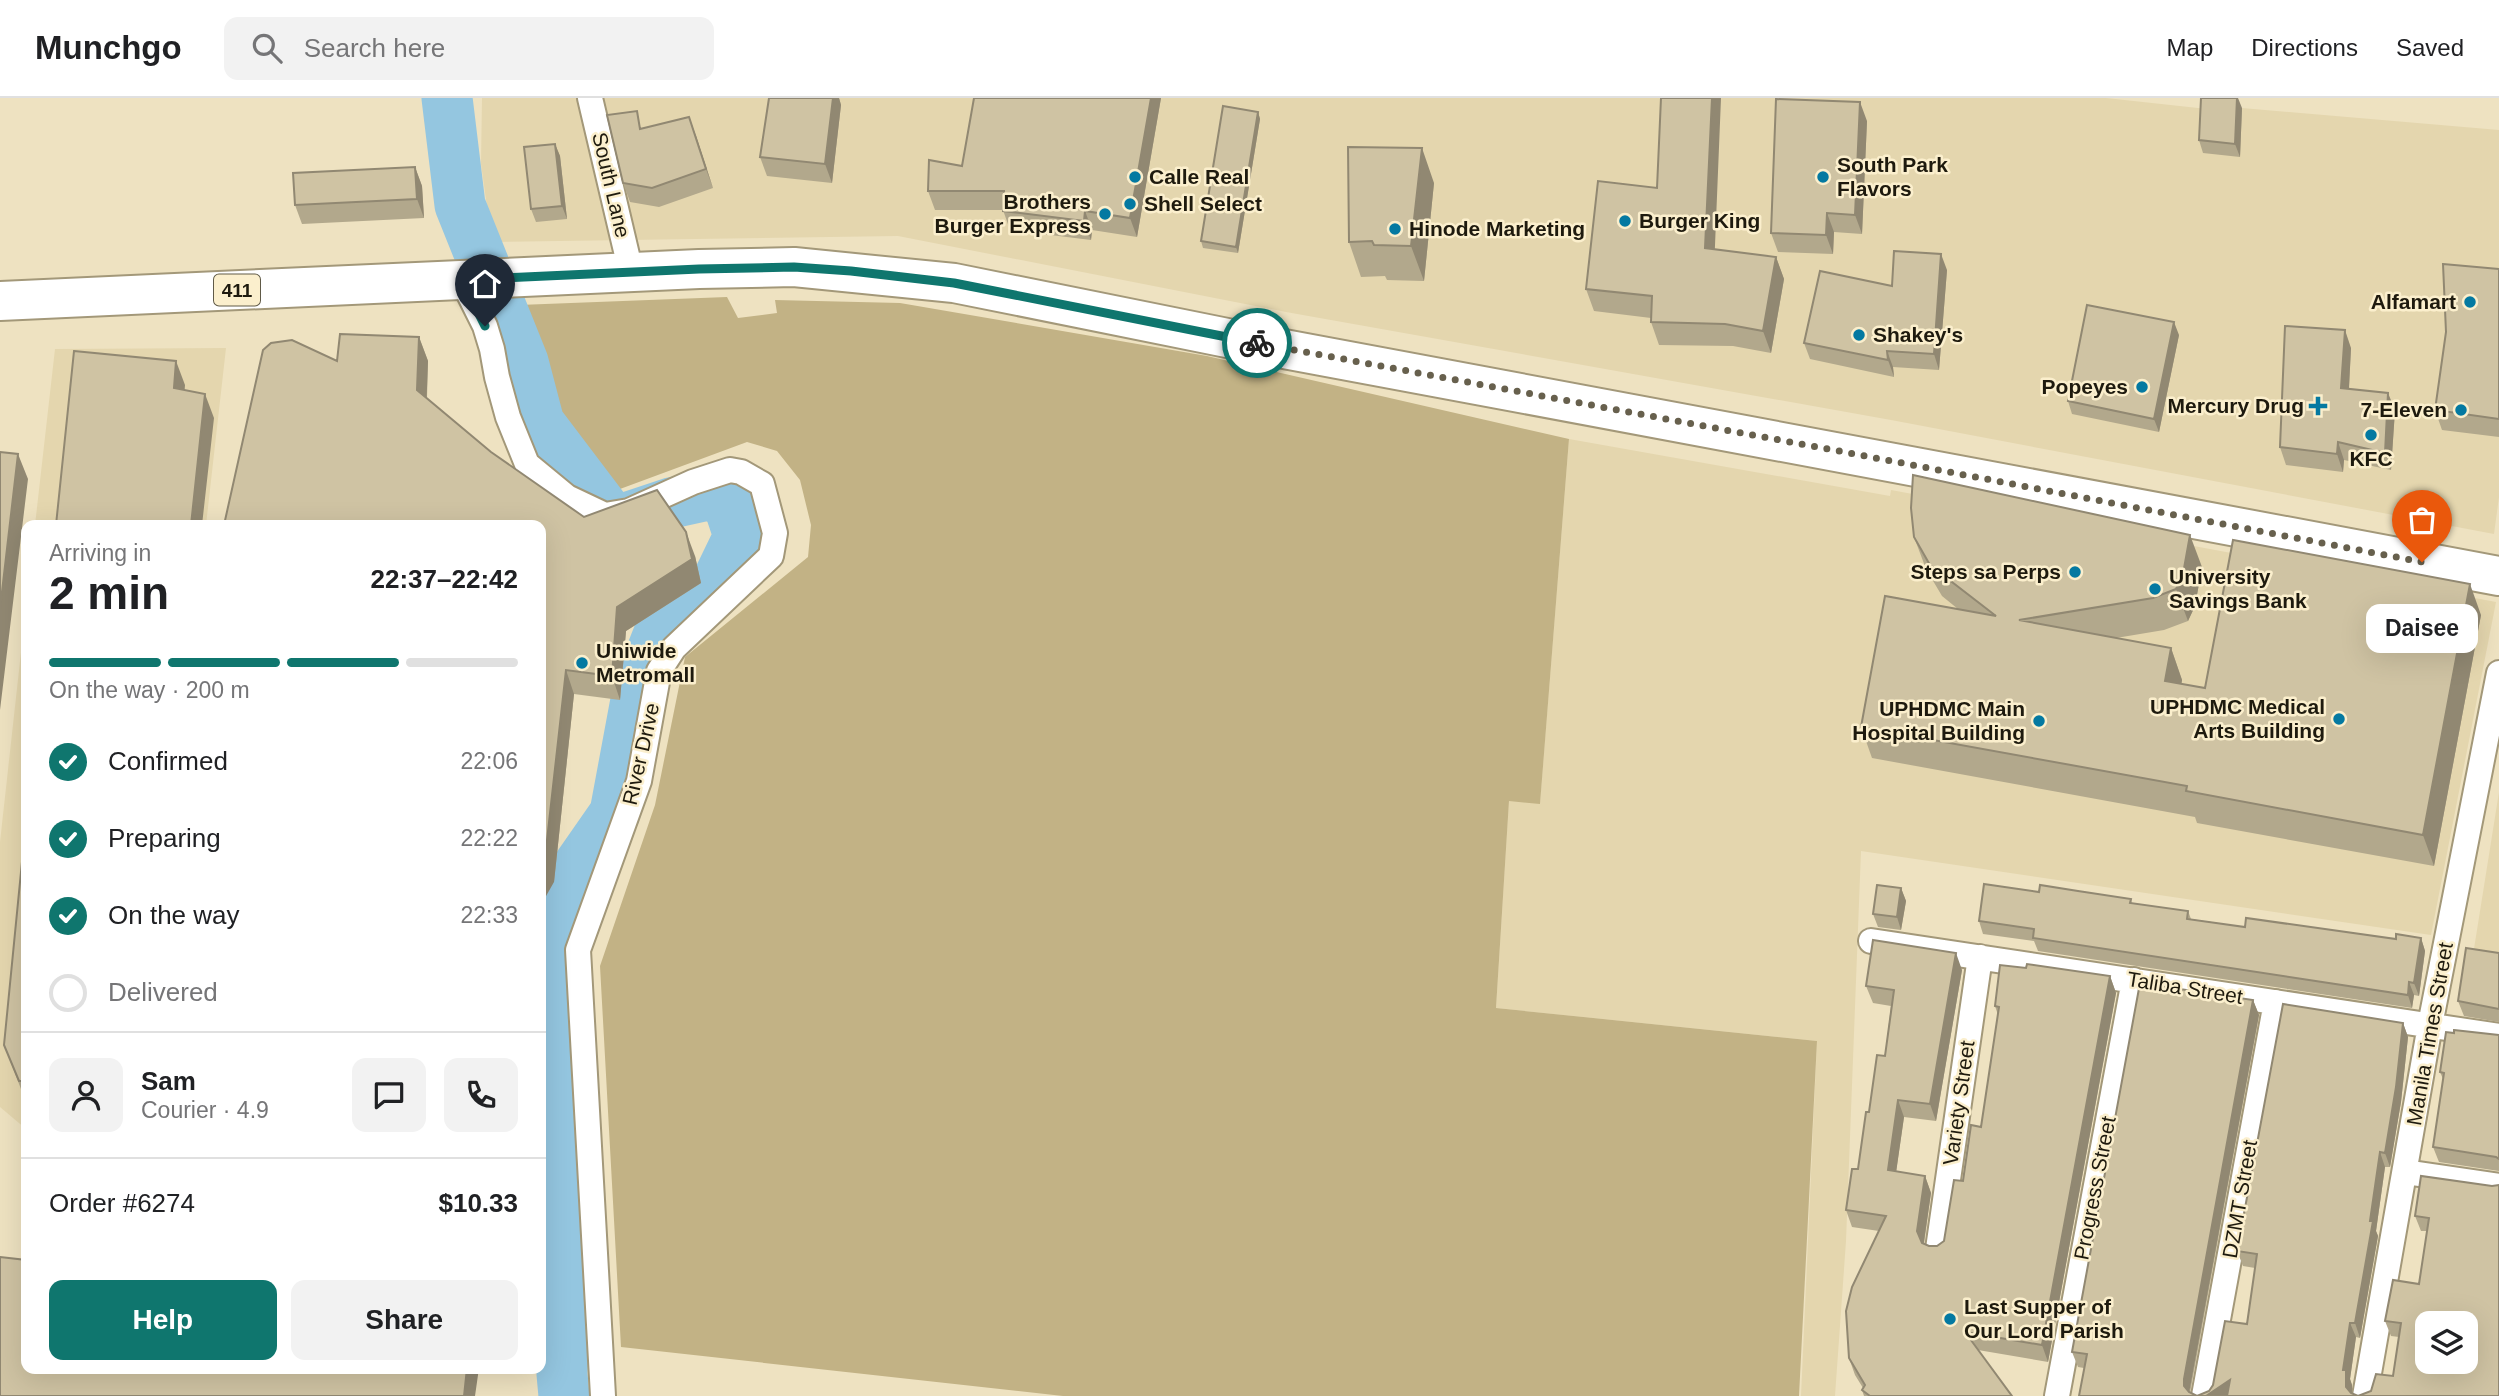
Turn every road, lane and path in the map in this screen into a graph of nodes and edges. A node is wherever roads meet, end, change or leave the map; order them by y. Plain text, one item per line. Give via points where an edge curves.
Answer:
1 (590, 98) edge
2 (631, 272) junction
3 (468, 280) junction
4 (0, 301) edge
5 (2499, 576) edge
6 (2499, 673) edge
7 (1871, 941) edge
8 (1980, 957) junction
9 (2134, 980) junction
10 (2276, 1002) junction
11 (2430, 1025) junction
12 (2499, 1036) edge
13 (2405, 1171) junction
14 (2499, 1186) edge
15 (1938, 1249) edge
16 (603, 1396) edge
17 (2057, 1396) edge
18 (2204, 1396) edge
19 (2365, 1396) edge

1 - 2 street, South Lane
2 - 3 highway, 411
2 - 5 highway, 411 via 794,267 954,283
3 - 4 highway, 411
3 - 16 street, River Drive via 492,349 508,417 527,464 557,489 605,515 629,511 730,470 741,472 762,484 775,533 771,556 674,648 659,671 639,781 578,950
6 - 11 street, Manila Times Street
7 - 8 street, Taliba Street
8 - 9 street, Taliba Street
8 - 15 street, Variety Street
9 - 10 street, Taliba Street
9 - 17 street, Progress Street
10 - 11 street, Taliba Street
10 - 18 street, DZMT Street
11 - 12 street, Taliba Street
11 - 13 street, Manila Times Street
13 - 14 street
13 - 19 street, Manila Times Street

